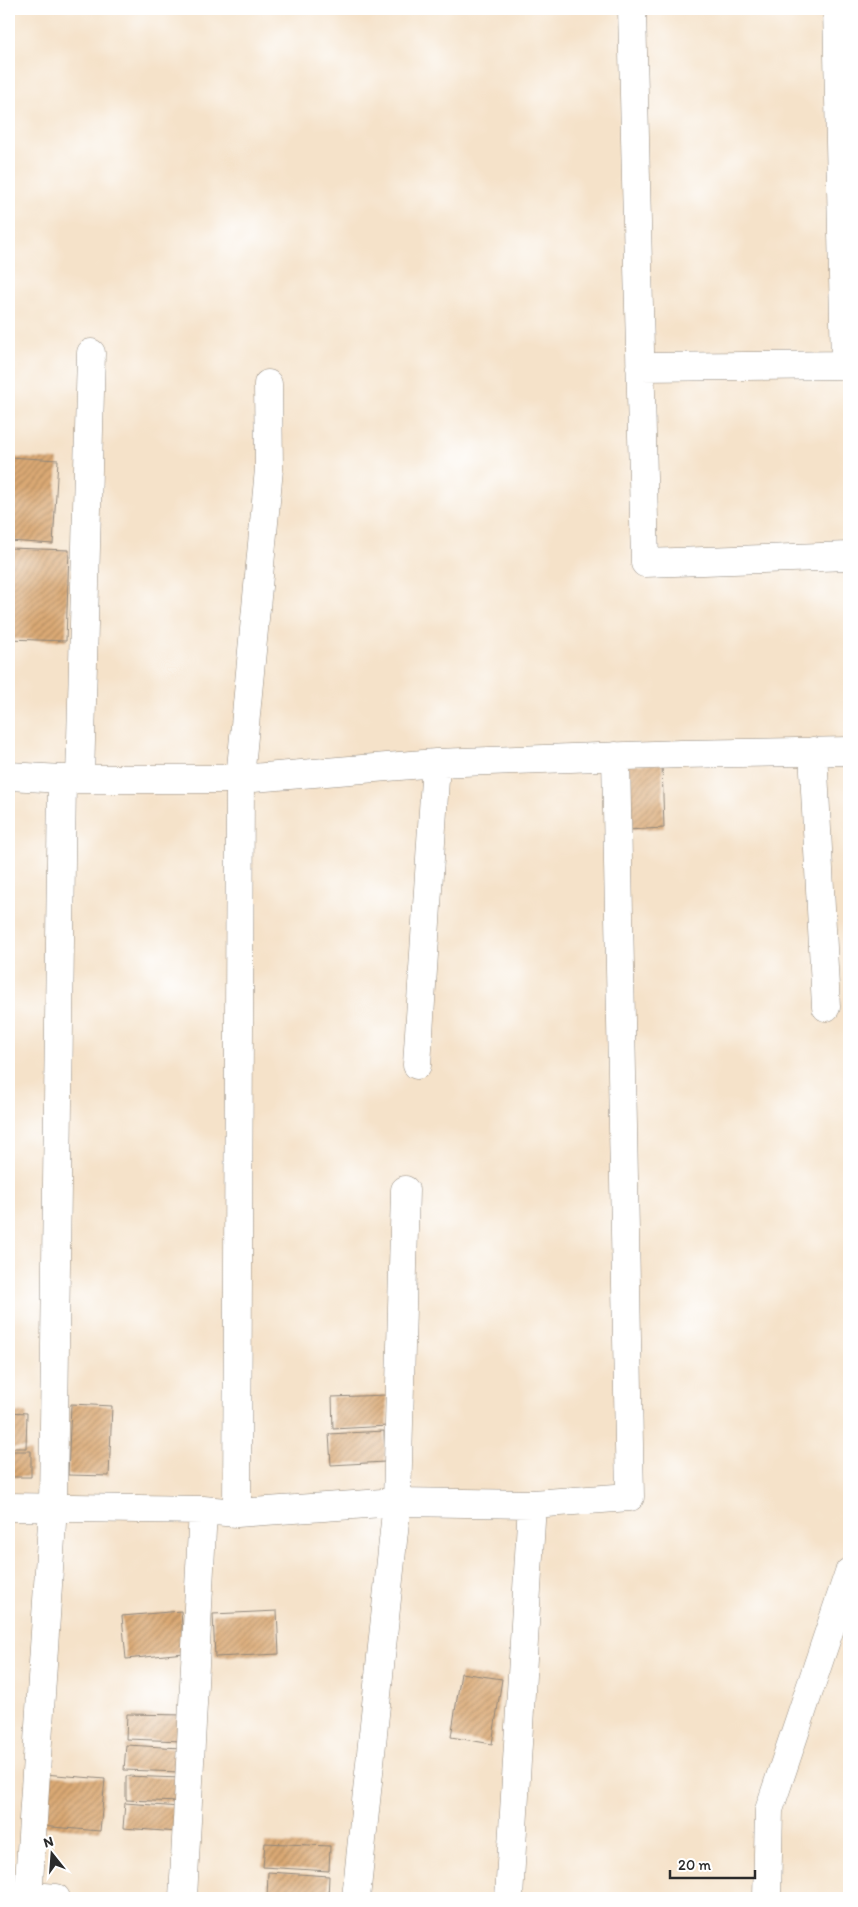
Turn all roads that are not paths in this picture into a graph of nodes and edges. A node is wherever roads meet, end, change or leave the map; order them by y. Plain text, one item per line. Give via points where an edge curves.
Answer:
1 (632, 9) edge
2 (837, 9) edge
3 (91, 353) dead end
4 (847, 365) edge
5 (640, 367) junction
6 (268, 384) dead end
7 (849, 556) edge
8 (813, 751) junction
9 (849, 751) edge
10 (616, 756) junction
11 (436, 763) junction
12 (9, 776) edge
13 (71, 779) junction
14 (240, 779) junction
15 (826, 1007) dead end
16 (417, 1065) dead end
17 (405, 1190) dead end
18 (398, 1502) junction
19 (532, 1504) junction
20 (9, 1507) edge
21 (53, 1507) junction
22 (203, 1510) junction
23 (237, 1513) junction
24 (849, 1572) edge
25 (21, 1896) edge
26 (56, 1898) edge
27 (183, 1898) edge
28 (356, 1898) edge
29 (509, 1898) edge
30 (767, 1898) edge

1 - 5 street
2 - 4 street
3 - 13 street
4 - 5 street
5 - 7 street via 645,563
6 - 14 street via 268,469
8 - 9 street
8 - 10 street
8 - 15 street
10 - 11 street
10 - 19 street via 630,1497
11 - 14 street
11 - 16 street
12 - 13 street
13 - 14 street
13 - 21 street
14 - 23 street
17 - 18 street
18 - 19 street
18 - 23 street
18 - 28 street
19 - 29 street
20 - 21 street
21 - 22 street
21 - 25 street
22 - 23 street
22 - 27 street
24 - 30 street via 769,1810
25 - 26 street

